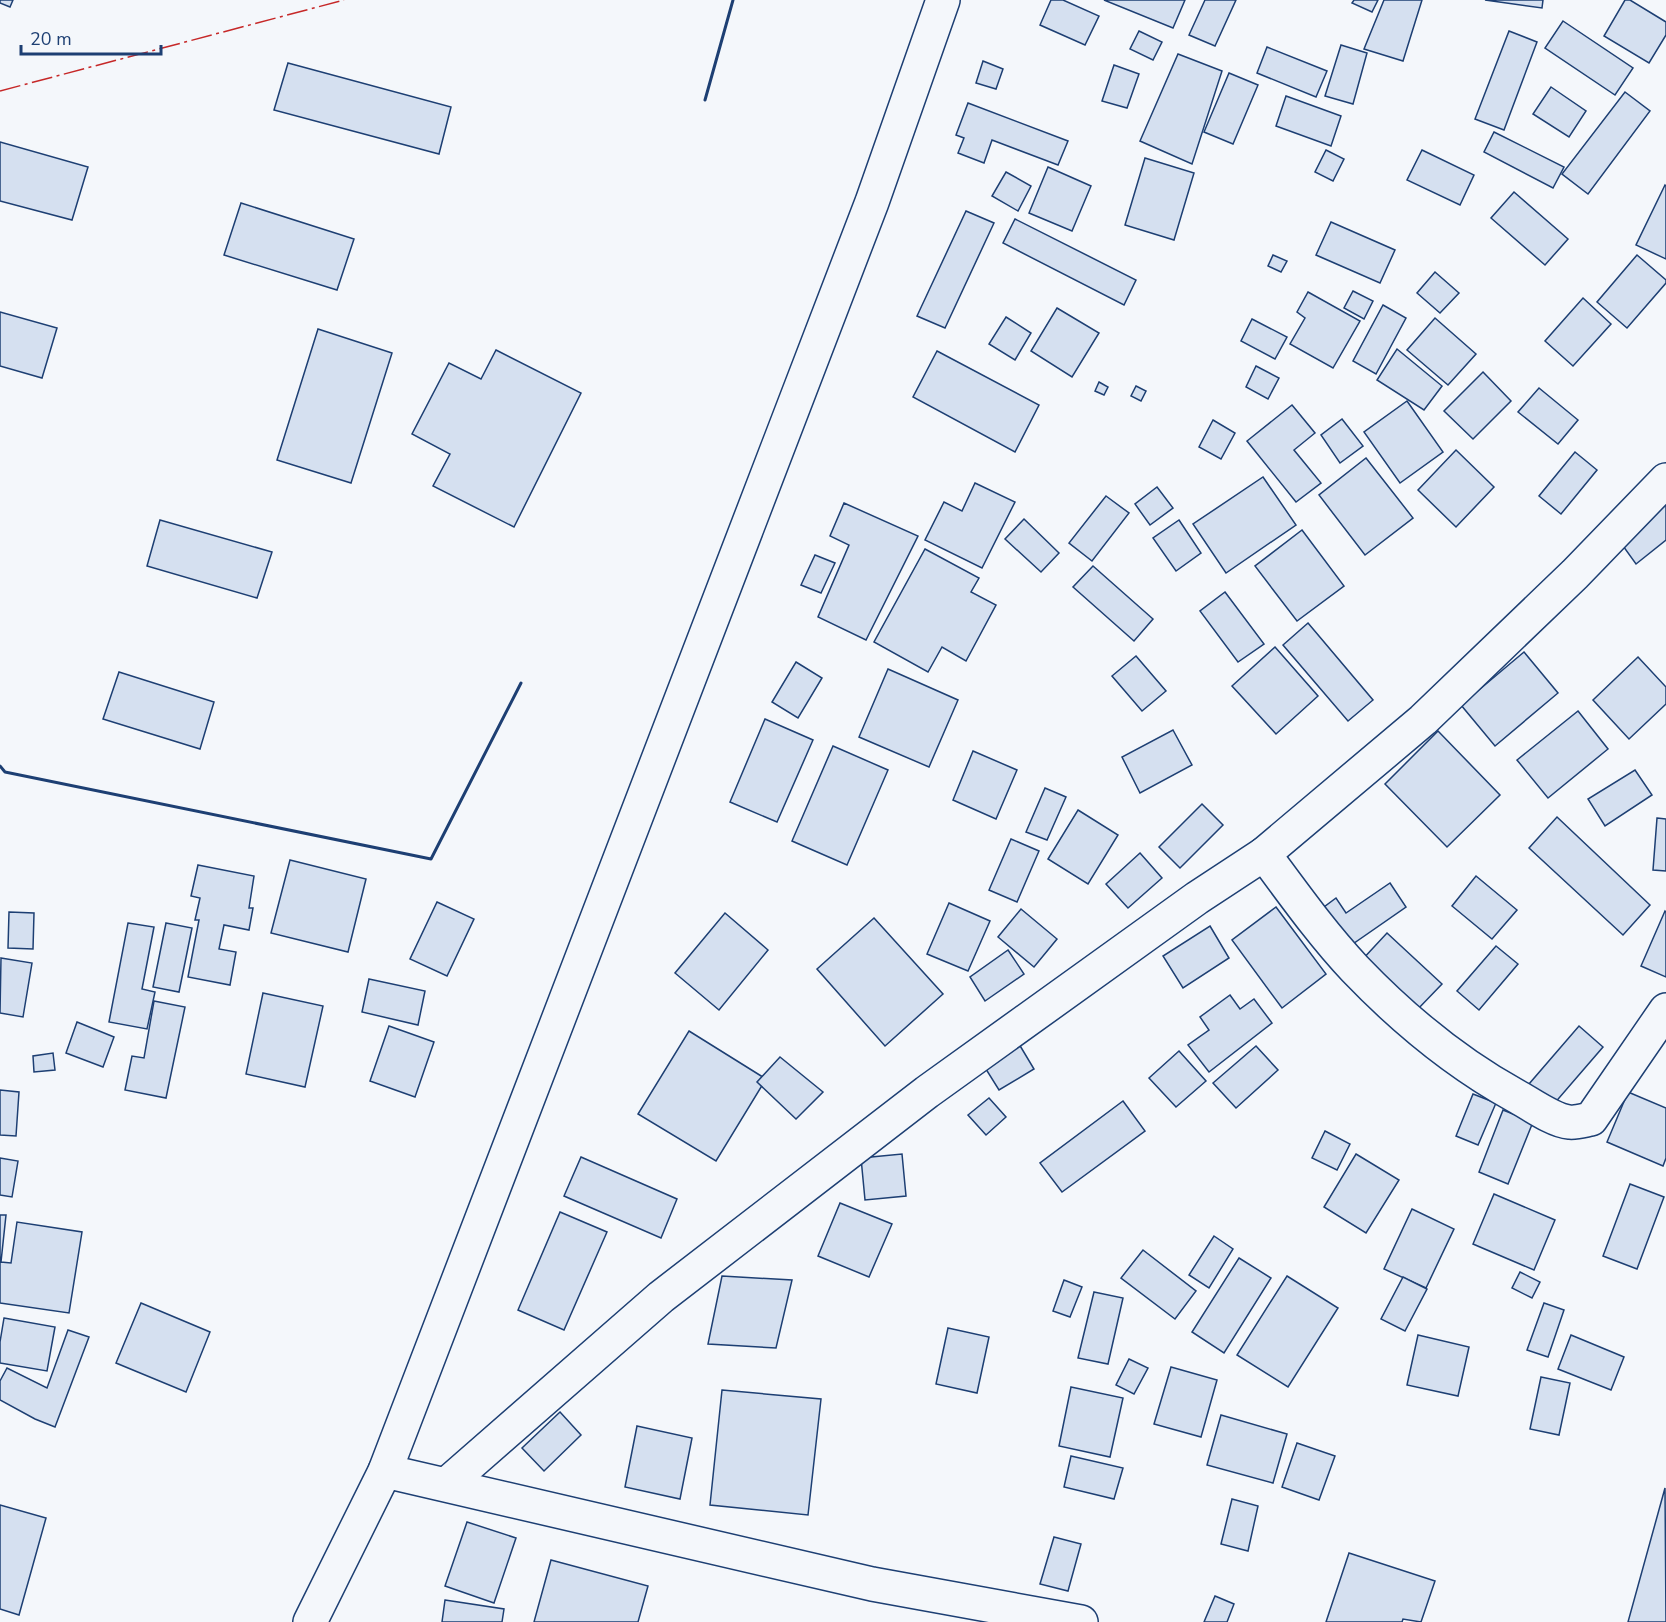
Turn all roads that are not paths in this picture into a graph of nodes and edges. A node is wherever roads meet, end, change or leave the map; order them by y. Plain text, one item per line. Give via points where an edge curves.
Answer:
1 (943, 0) edge
2 (1666, 480) edge
3 (1264, 854) junction
4 (1666, 1010) edge
5 (385, 1471) junction
6 (447, 1484) junction
7 (309, 1619) edge
8 (1081, 1622) edge

1 - 5 street via 868,213
2 - 3 street via 1423,720
3 - 4 street via 1353,967 1403,1017 1501,1088 1568,1122 1592,1119
3 - 6 street via 927,1092 688,1276
5 - 6 street
5 - 7 street
6 - 8 street via 872,1584

